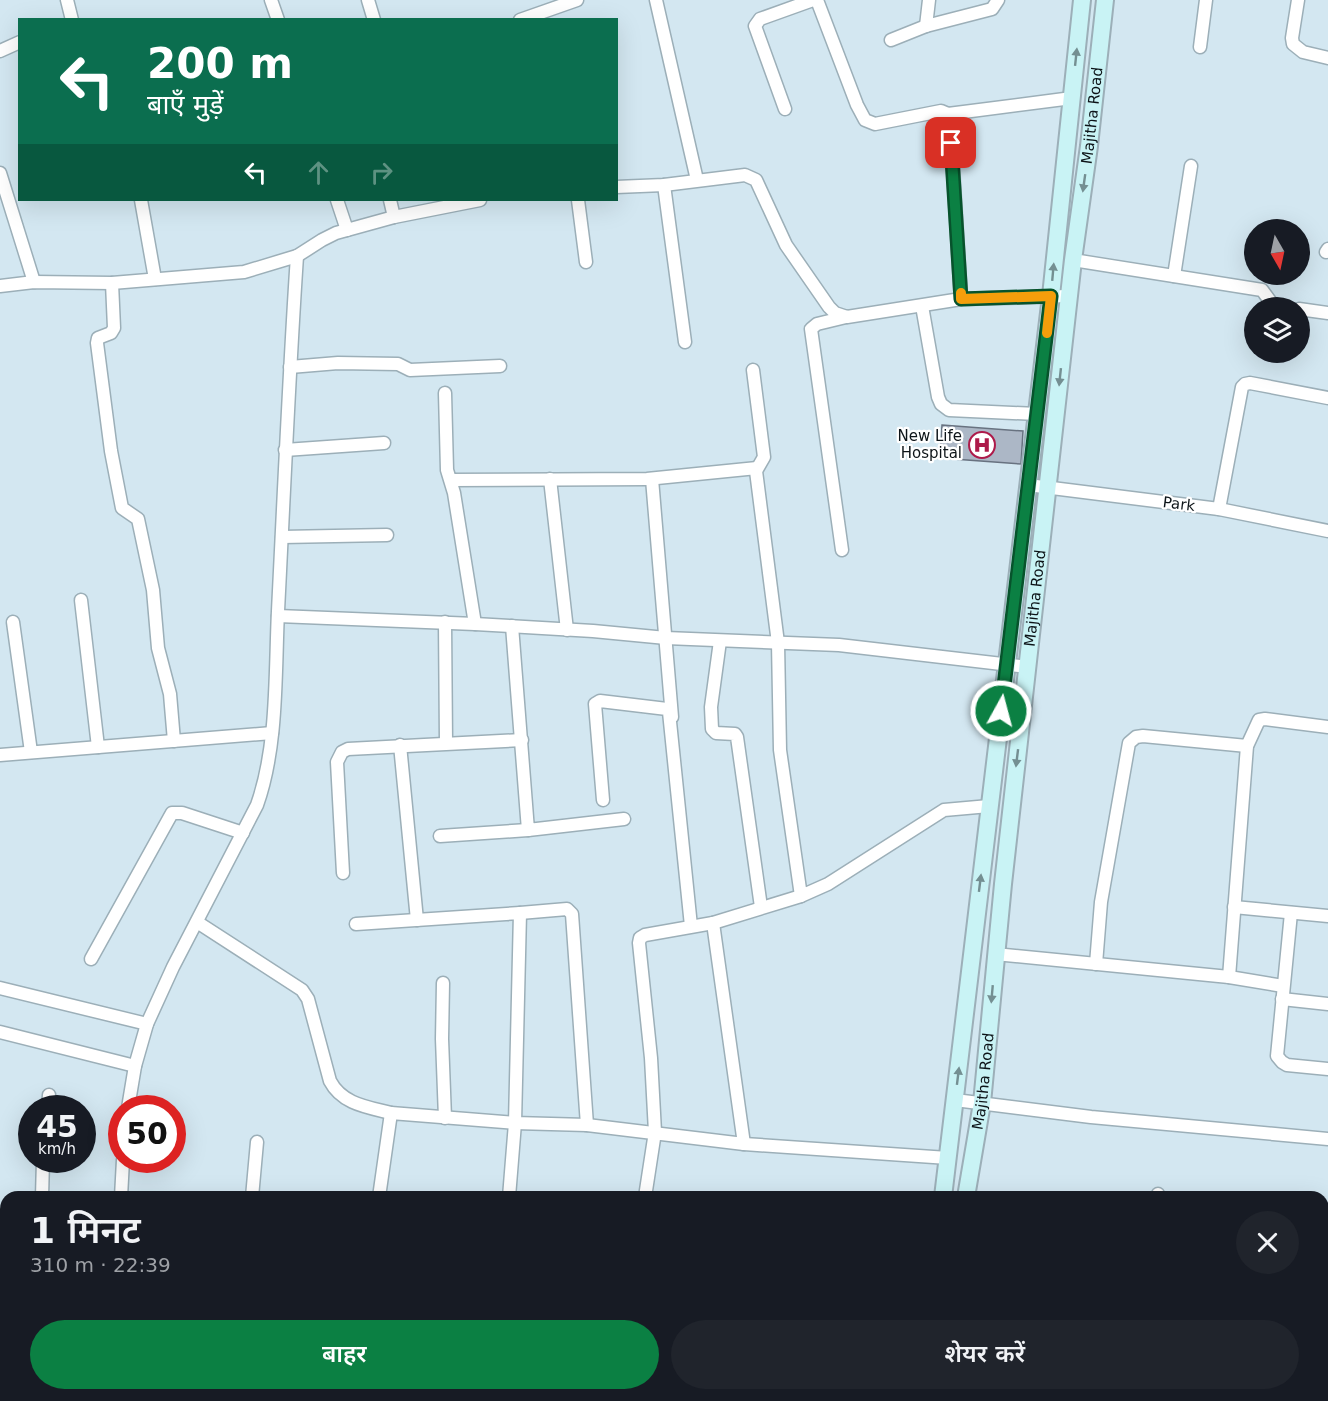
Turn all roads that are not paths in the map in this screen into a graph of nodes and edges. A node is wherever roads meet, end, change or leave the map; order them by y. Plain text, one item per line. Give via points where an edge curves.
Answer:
1 (66, 0) edge
2 (271, 0) edge
3 (368, 0) edge
4 (578, 0) edge
5 (656, 0) edge
6 (815, 0) edge
7 (929, 0) edge
8 (998, 0) edge
9 (1082, 0) edge
10 (1105, 0) edge
11 (1206, 0) edge
12 (1298, 0) edge
13 (71, 18) edge
14 (277, 18) edge
15 (373, 18) edge
16 (525, 18) edge
17 (926, 26) junction
18 (891, 40) dead end
19 (18, 43) edge
20 (1200, 47) dead end
21 (0, 51) edge
22 (1328, 58) edge
23 (1072, 98) junction
24 (785, 109) dead end
25 (948, 114) junction
26 (1068, 146) junction
27 (1089, 150) junction
28 (1191, 166) dead end
29 (0, 173) edge
30 (697, 180) junction
31 (664, 185) junction
32 (618, 187) edge
33 (141, 201) edge
34 (337, 201) edge
35 (390, 201) edge
36 (475, 201) edge
37 (578, 201) edge
38 (394, 217) junction
39 (347, 230) junction
40 (297, 256) junction
41 (1073, 260) junction
42 (585, 262) dead end
43 (1174, 276) junction
44 (155, 279) junction
45 (34, 282) junction
46 (112, 283) junction
47 (0, 286) edge
48 (1051, 296) junction
49 (1069, 296) junction
50 (1268, 297) edge
51 (961, 299) junction
52 (922, 306) junction
53 (1310, 311) edge
54 (1328, 314) edge
55 (847, 317) junction
56 (685, 342) dead end
57 (500, 366) dead end
58 (290, 367) junction
59 (753, 370) dead end
60 (445, 393) dead end
61 (1328, 398) edge
62 (1037, 414) junction
63 (384, 442) dead end
64 (285, 450) junction
65 (757, 468) junction
66 (550, 479) junction
67 (652, 479) junction
68 (451, 480) junction
69 (1028, 485) junction
70 (1047, 488) junction
71 (1219, 509) junction
72 (1328, 531) edge
73 (387, 535) dead end
74 (282, 537) junction
75 (842, 550) dead end
76 (81, 600) dead end
77 (278, 616) junction
78 (13, 622) dead end
79 (445, 622) junction
80 (475, 624) junction
81 (512, 626) junction
82 (567, 630) junction
83 (666, 638) junction
84 (720, 641) junction
85 (778, 643) junction
86 (1007, 664) junction
87 (1028, 668) junction
88 (1328, 727) edge
89 (272, 733) junction
90 (522, 740) junction
91 (174, 741) junction
92 (446, 743) junction
93 (400, 745) junction
94 (98, 747) junction
95 (1247, 747) junction
96 (31, 752) junction
97 (0, 755) edge
98 (603, 800) dead end
99 (989, 806) junction
100 (624, 819) dead end
101 (528, 830) junction
102 (243, 833) junction
103 (440, 836) dead end
104 (684, 861) junction
105 (343, 873) dead end
106 (801, 896) junction
107 (761, 907) junction
108 (1234, 907) junction
109 (520, 913) junction
110 (1291, 913) junction
111 (1328, 916) edge
112 (417, 920) junction
113 (197, 922) junction
114 (713, 923) junction
115 (356, 924) dead end
116 (691, 926) junction
117 (995, 954) junction
118 (91, 959) dead end
119 (1096, 964) junction
120 (1229, 977) junction
121 (443, 983) dead end
122 (0, 988) edge
123 (1282, 992) junction
124 (1328, 1004) edge
125 (147, 1024) junction
126 (0, 1032) edge
127 (135, 1065) junction
128 (1328, 1069) edge
129 (130, 1095) edge
130 (955, 1100) junction
131 (982, 1103) junction
132 (391, 1113) junction
133 (445, 1118) junction
134 (515, 1124) junction
135 (587, 1125) junction
136 (654, 1132) junction
137 (1328, 1138) edge
138 (257, 1142) dead end
139 (744, 1144) junction
140 (948, 1158) junction
141 (43, 1173) edge
142 (123, 1173) edge
143 (42, 1191) edge
144 (122, 1191) edge
145 (253, 1191) edge
146 (380, 1191) edge
147 (509, 1191) edge
148 (646, 1191) edge
149 (944, 1191) edge
150 (967, 1191) edge

1 - 13 street
2 - 14 street
3 - 15 street
4 - 16 street
5 - 30 street
6 - 24 street via 760,19 754,26
6 - 25 street via 865,120 875,124 941,111
7 - 17 street
8 - 17 street via 992,9
23 -> 9 main road, Majitha Road
10 - 27 main road, Majitha Road
11 - 20 street
12 - 22 street via 1293,44 1303,52
17 - 18 street
19 - 21 street
23 - 25 street
23 - 26 main road, Majitha Road
25 - 51 street
26 - 27 main road
48 -> 26 main road, Majitha Road
27 -> 41 main road, Majitha Road
28 - 43 street
29 - 45 street
30 - 31 street
30 - 55 street via 745,175 756,180 794,258 829,307
31 - 32 street
31 - 56 street
33 - 44 street
34 - 39 street
35 - 38 street
36 - 38 street
37 - 42 street
38 - 39 street
39 - 40 street via 321,240
40 - 44 street via 244,272
40 - 58 street
41 - 43 street
41 - 49 main road, Majitha Road
43 - 50 street via 1262,290
44 - 46 street
45 - 46 street
45 - 47 street
46 - 91 street via 114,328 97,340 110,443 122,508 136,516 143,541 153,590 156,635 172,705
48 - 49 street
48 - 51 street
48 - 62 main road, Majitha Road
49 -> 70 main road, Majitha Road
51 - 52 street
52 - 55 street
52 - 62 street via 938,397 945,408
53 - 54 street
55 - 75 street via 811,329
57 - 58 street via 410,370 398,364 338,363
58 - 64 street
59 - 65 street via 764,457
60 - 68 street via 446,464
61 - 71 street via 1250,383 1242,387
62 - 69 main road, Majitha Road
63 - 64 street
64 - 74 street
65 - 67 street
65 - 85 street
66 - 67 street
66 - 68 street
66 - 82 street
67 - 83 street
68 - 80 street
69 - 70 street, Park
69 - 86 main road, Majitha Road
70 - 71 street, Park
70 - 87 main road, Majitha Road
71 - 72 street, Park
73 - 74 street
74 - 77 street
76 - 94 street
77 - 79 street
77 - 89 street
78 - 96 street
79 - 80 street
79 - 92 street
80 - 81 street
81 - 82 street
81 - 90 street
82 - 83 street
83 - 84 street
83 - 104 street
84 - 85 street
84 - 107 street via 712,729 737,736
85 - 86 street via 849,646
85 - 106 street via 780,750
86 - 87 street
86 - 99 main road, Majitha Road
87 -> 117 main road, Majitha Road
88 - 95 street via 1259,720
89 - 91 street
89 - 102 street via 261,793
90 - 92 street
90 - 101 street
91 - 94 street
92 - 93 street
93 - 105 street via 348,749 339,756
93 - 112 street
94 - 96 street
95 - 108 street
95 - 119 street via 1143,736 1129,743 1101,902
96 - 97 street
98 - 104 street via 595,704 600,701 666,709
99 - 106 street via 944,810 828,884
130 -> 99 main road, Majitha Road
100 - 101 street
101 - 103 street
102 - 113 street
102 - 118 street via 172,813
104 - 116 street
106 - 107 street
107 - 114 street
108 - 110 street
108 - 120 street
109 - 112 street
109 - 134 street
109 - 135 street via 567,909 572,914
110 - 111 street
110 - 123 street
112 - 115 street
113 - 125 street
113 - 132 street via 302,990 335,1091 361,1106
114 - 116 street
114 - 139 street
116 - 136 street via 645,935 639,941
117 - 119 street
117 -> 131 main road, Majitha Road
119 - 120 street
120 - 123 street
121 - 133 street
122 - 125 street
123 - 124 street
123 - 128 street via 1279,1059 1287,1065
125 - 127 street
126 - 127 street
127 - 129 street
130 - 131 street
130 - 140 main road, Majitha Road
131 - 137 street
131 - 150 main road, Majitha Road
132 - 133 street
132 - 146 street
133 - 134 street
134 - 135 street
134 - 147 street
135 - 136 street
136 - 139 street
136 - 148 street
138 - 145 street
139 - 140 street
140 - 149 main road, Majitha Road
141 - 143 street
142 - 144 street

